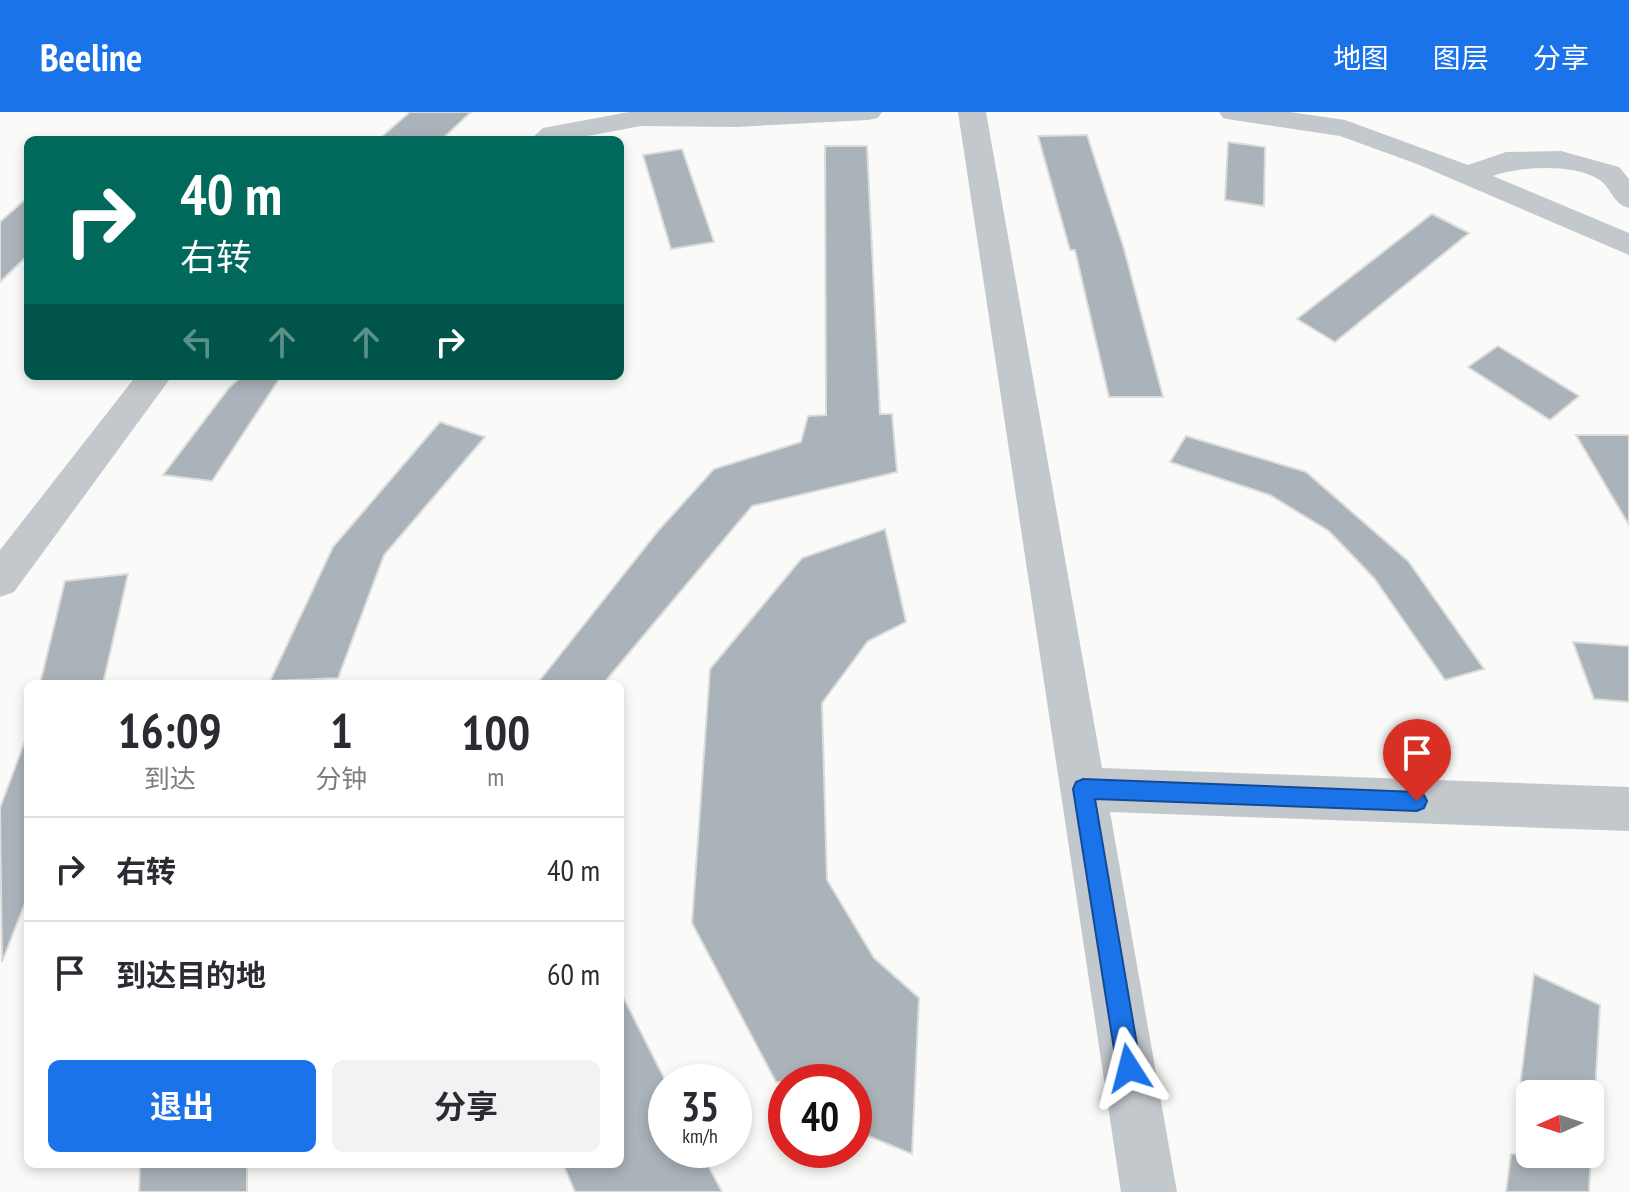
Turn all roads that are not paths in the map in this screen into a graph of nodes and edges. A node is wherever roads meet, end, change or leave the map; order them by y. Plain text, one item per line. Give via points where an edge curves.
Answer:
1 (868, 112) edge
2 (972, 112) edge
3 (1233, 112) edge
4 (1388, 112) edge
5 (550, 136) edge
6 (1410, 152) junction
7 (1465, 176) junction
8 (1629, 199) edge
9 (1626, 238) edge
10 (152, 380) edge
11 (0, 580) edge
12 (1083, 789) junction
13 (1629, 809) edge
14 (1149, 1192) edge

1 - 5 street via 641,118
2 - 12 street
3 - 6 street via 1345,128
4 - 6 street
6 - 7 street
7 - 8 street via 1506,161 1561,160 1609,173
7 - 9 street
10 - 11 street
12 - 13 street
12 - 14 street

